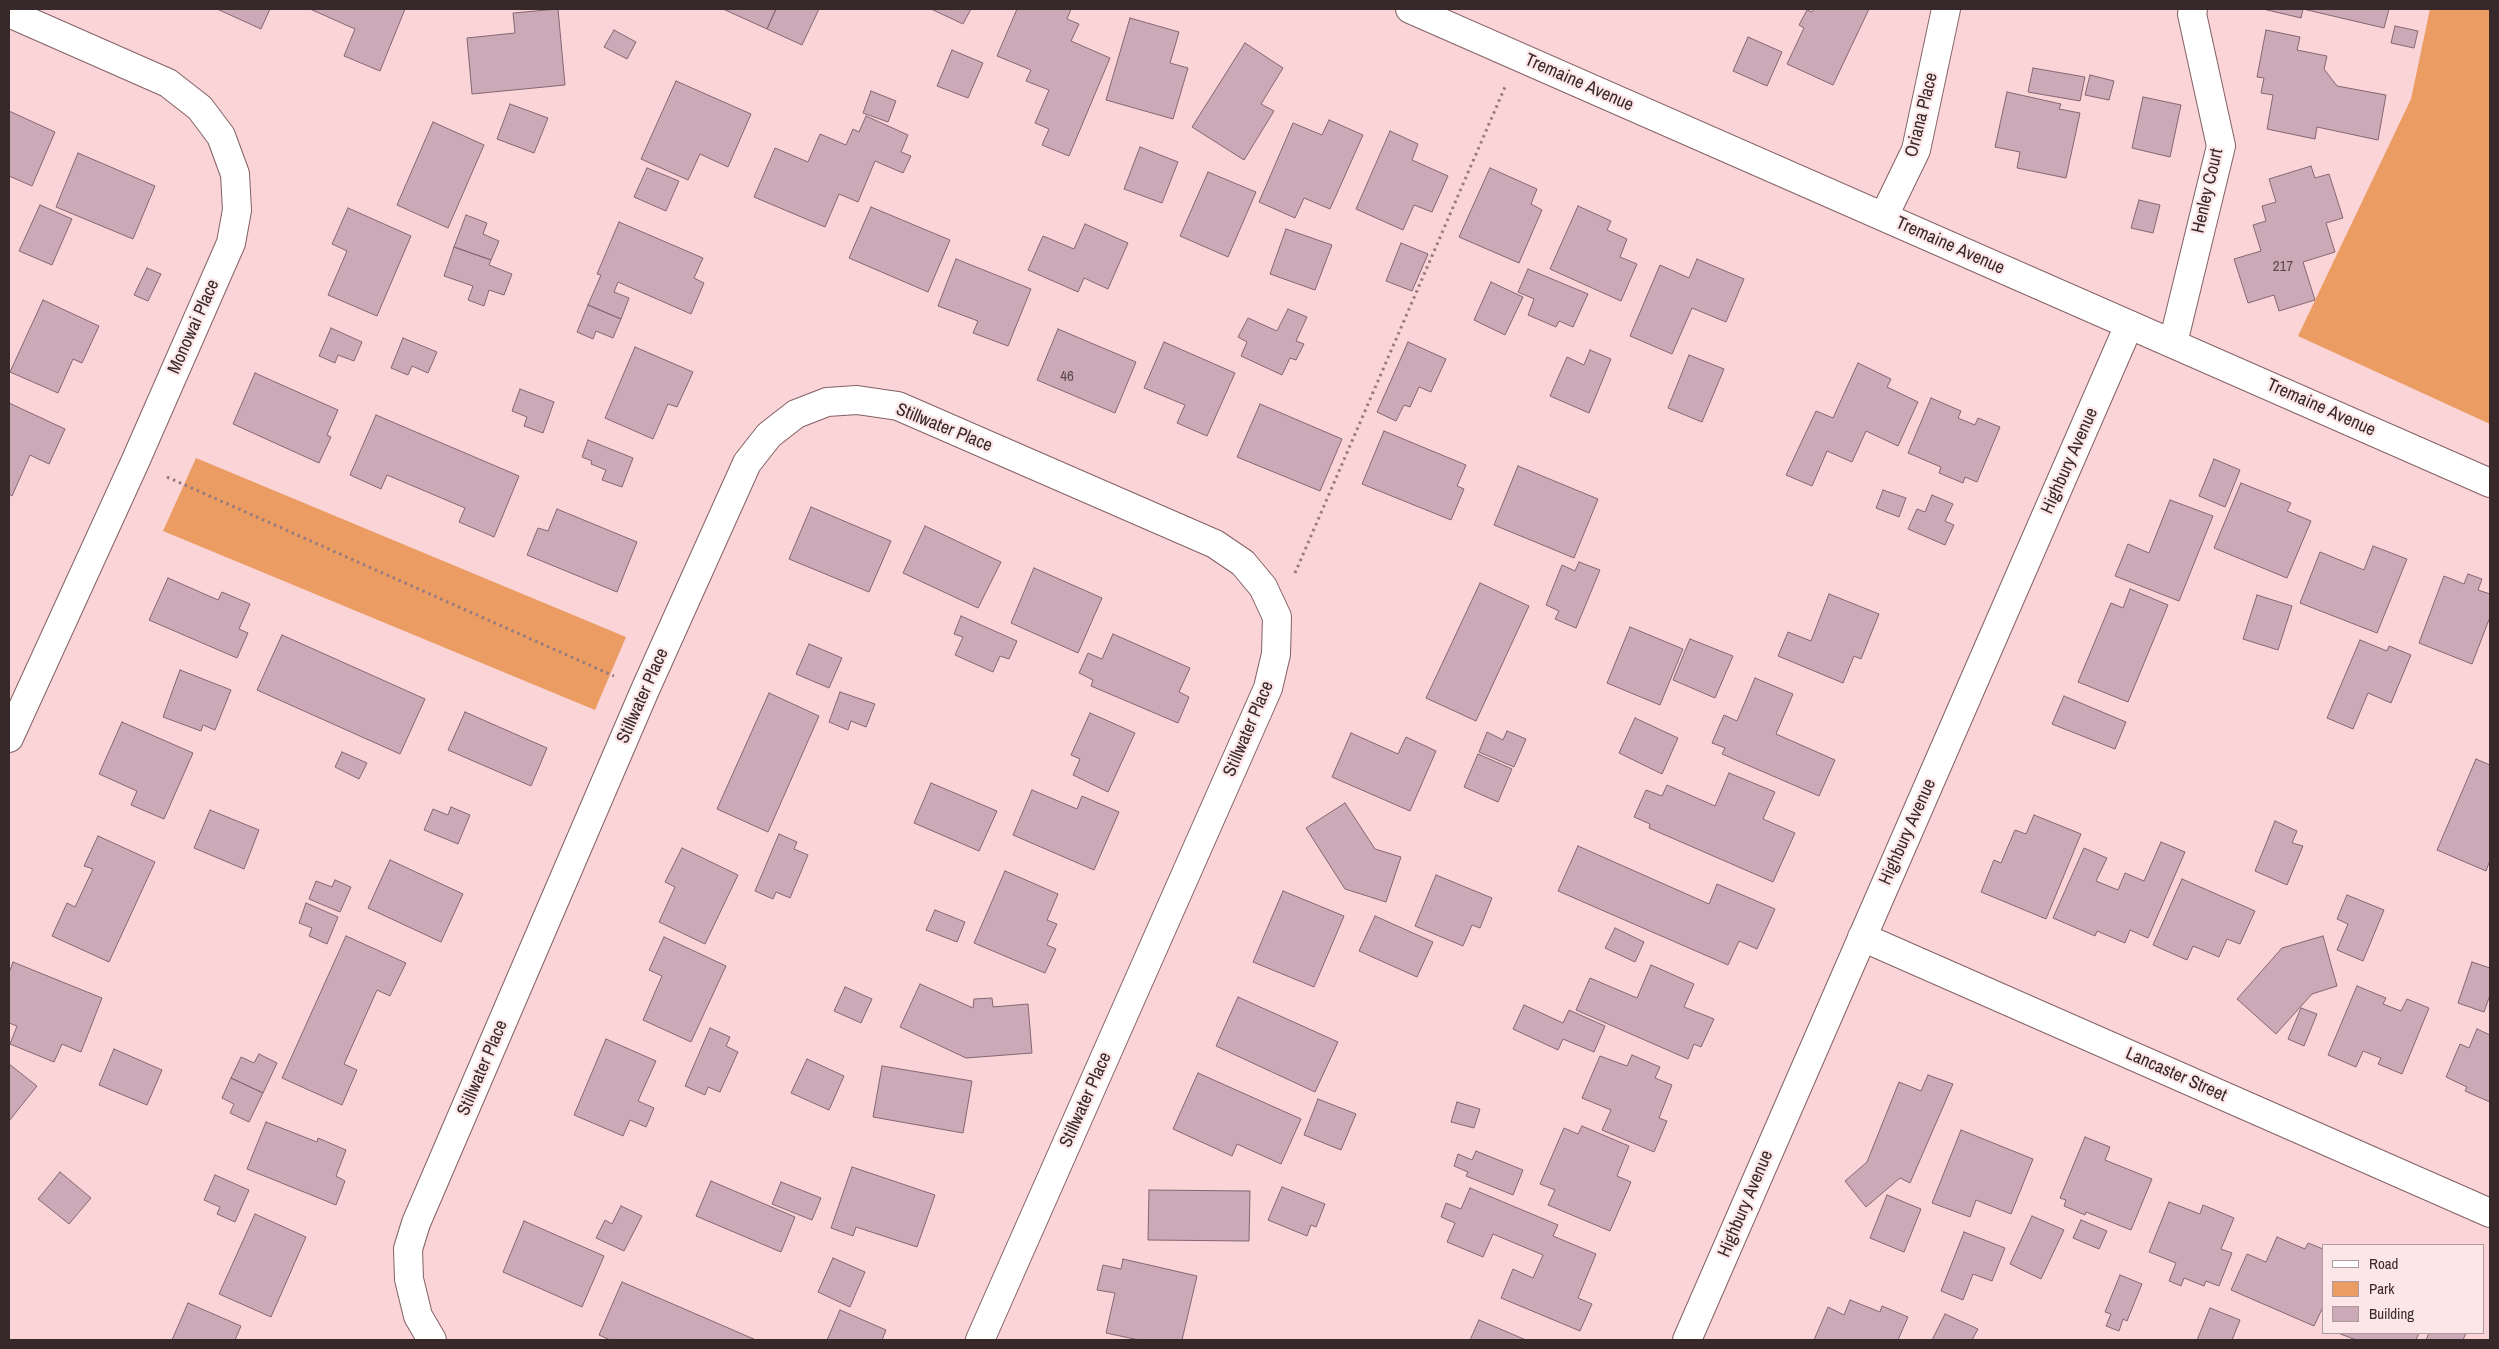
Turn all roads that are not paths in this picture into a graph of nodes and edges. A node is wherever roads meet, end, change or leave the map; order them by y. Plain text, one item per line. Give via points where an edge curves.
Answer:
1 (1410, 9) edge
2 (1946, 9) edge
3 (2193, 9) edge
4 (9, 13) edge
5 (1884, 216) junction
6 (2129, 325) junction
7 (2173, 344) junction
8 (2490, 483) edge
9 (9, 738) edge
10 (1862, 937) junction
11 (2490, 1213) edge
12 (432, 1340) edge
13 (980, 1340) edge
14 (1687, 1340) edge

1 - 5 street, Tremaine Avenue
2 - 5 street, Oriana Place via 1916,150
3 - 7 street, Henley Court via 2221,146
4 - 9 street, Monowai Place via 168,83 200,108 221,136 235,174 237,210 231,243
5 - 6 street, Tremaine Avenue
6 - 7 street, Tremaine Avenue
6 - 10 street, Highbury Avenue
7 - 8 street, Tremaine Avenue
10 - 11 street, Lancaster Street
10 - 14 street, Highbury Avenue
12 - 13 street, Stillwater Place via 418,1316 409,1279 408,1248 416,1223 747,463 769,436 796,414 827,402 857,400 898,406 1215,544 1242,563 1264,587 1276,617 1276,654 1268,688

